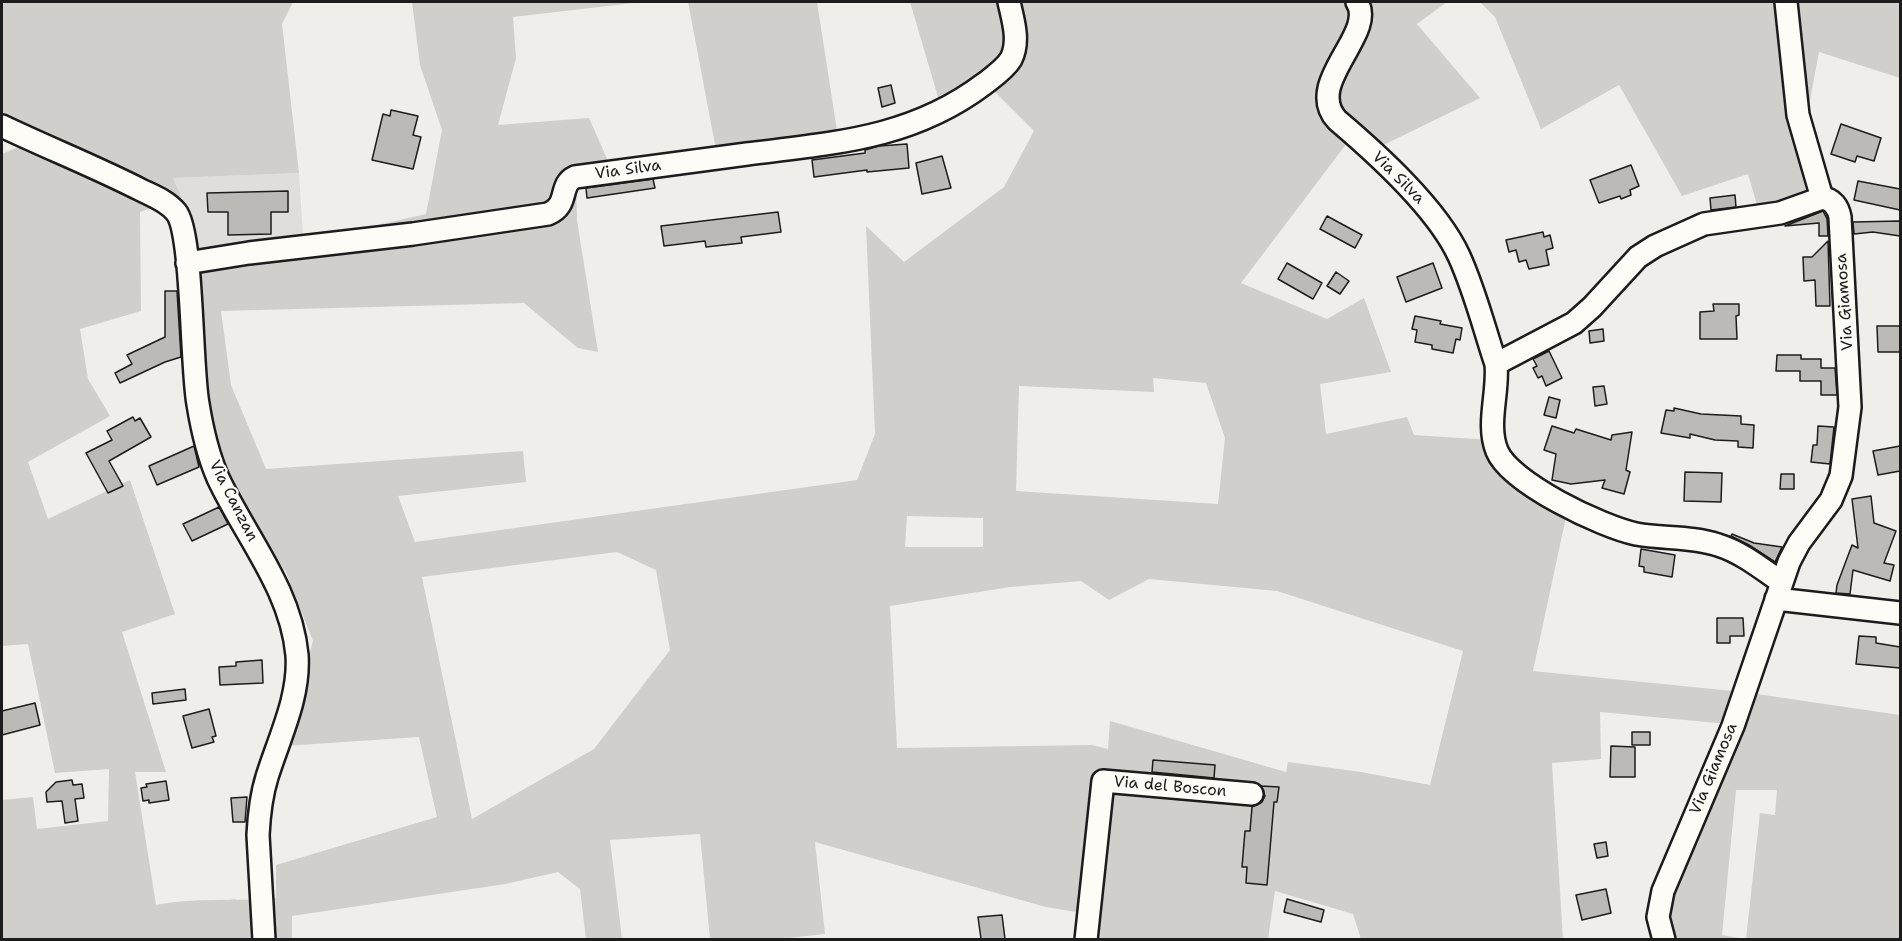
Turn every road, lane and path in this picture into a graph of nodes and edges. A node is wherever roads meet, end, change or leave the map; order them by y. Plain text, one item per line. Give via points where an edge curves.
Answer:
1 (1009, 2) edge
2 (1357, 2) edge
3 (1786, 2) edge
4 (2, 126) edge
5 (1822, 198) junction
6 (187, 263) junction
7 (1496, 364) junction
8 (1779, 590) junction
9 (1900, 613) edge
10 (1252, 794) dead end
11 (264, 939) edge
12 (1086, 939) edge
13 (1664, 939) edge

1 - 6 street, Via Silva via 1016,38 1009,62 945,109 891,131 843,142 575,177 567,183 562,204 548,214
2 - 7 street, Via Silva via 1361,16 1331,84 1328,107 1409,187 1452,243 1472,288
3 - 5 street, Via Giamosa via 1797,115
4 - 6 street, Via Canzan via 168,204 183,224
5 - 7 street via 1780,213 1704,224 1655,246 1628,266 1574,322
5 - 8 street, Via Giamosa via 1835,204 1840,217 1850,416 1836,489 1794,551
6 - 11 street, Via Canzan via 193,371 209,454 230,501 277,585 297,657 290,706 266,779 259,818
7 - 8 street, Via Silva via 1494,441 1503,461 1519,477 1613,527 1648,536 1716,544 1743,556
8 - 9 street
8 - 13 street, Via Giamosa via 1733,726 1663,891 1658,917
10 - 12 street, Via del Boscon via 1103,781

